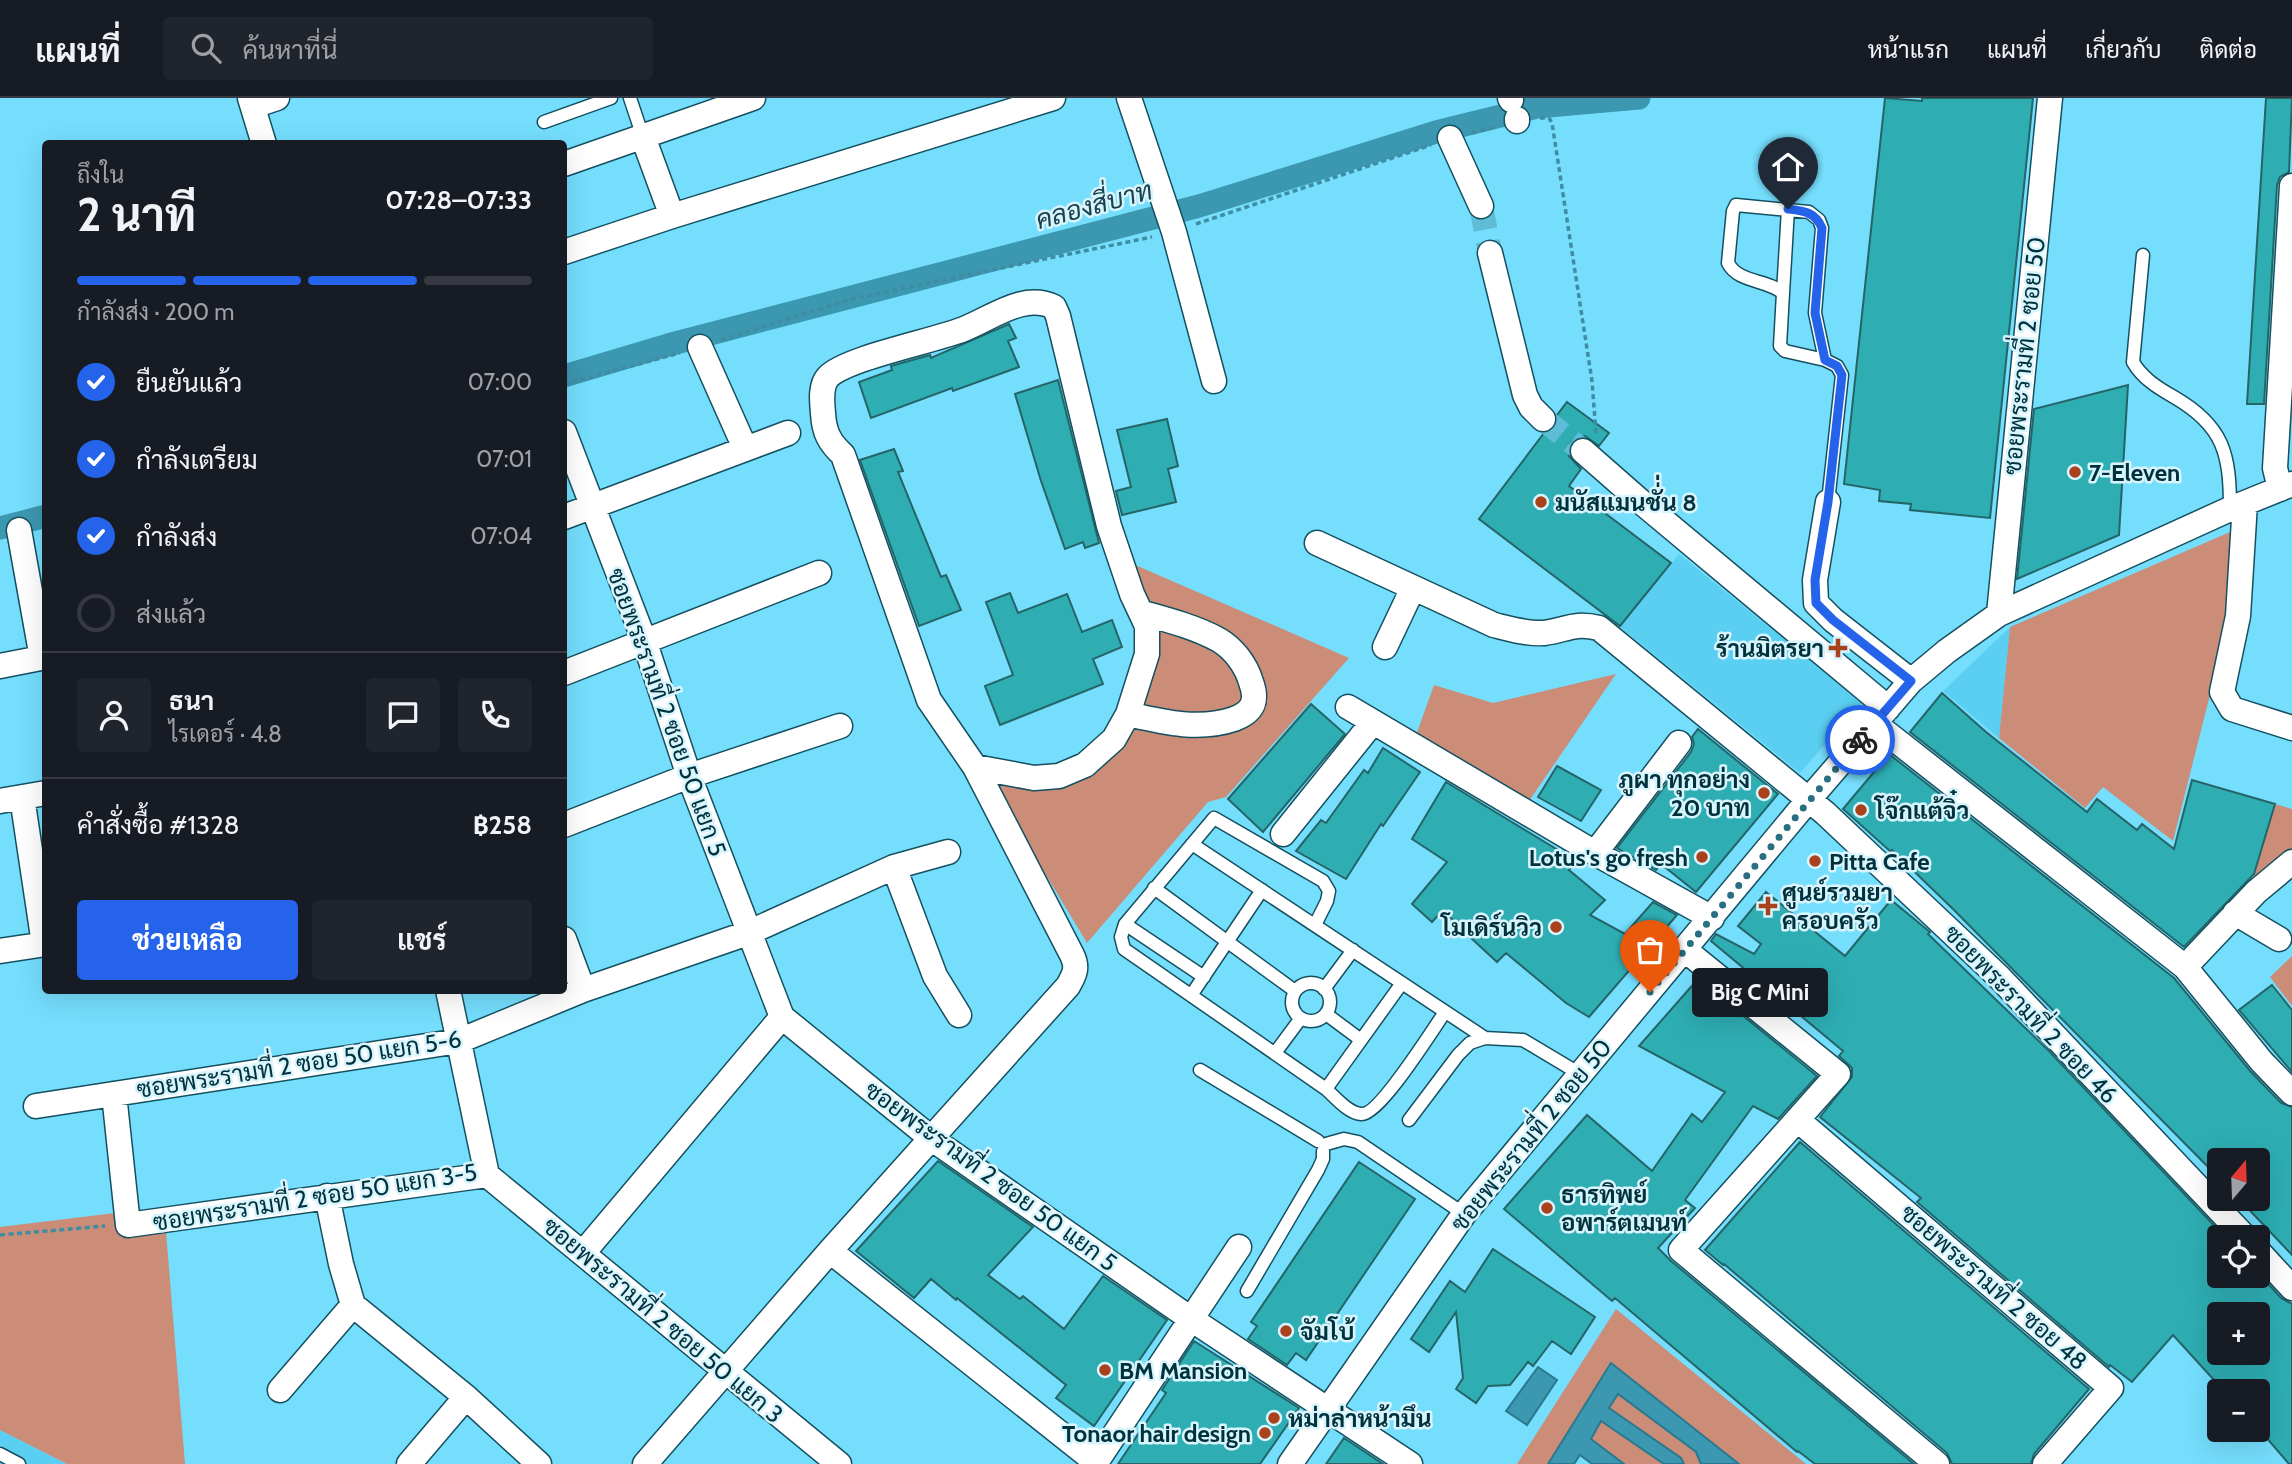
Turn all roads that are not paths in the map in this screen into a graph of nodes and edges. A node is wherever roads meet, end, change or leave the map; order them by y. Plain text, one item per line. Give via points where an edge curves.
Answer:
1 (277, 98) edge
2 (611, 98) edge
3 (630, 98) edge
4 (752, 98) edge
5 (1053, 98) edge
6 (1129, 98) edge
7 (2050, 98) edge
8 (251, 102) edge
9 (544, 122) dead end
10 (643, 137) junction
11 (1450, 138) dead end
12 (263, 140) edge
13 (567, 163) edge
14 (2292, 186) edge
15 (1481, 206) tunnel mouth
16 (1788, 209) junction
17 (672, 216) junction
18 (567, 251) edge
19 (1490, 253) tunnel mouth
20 (2143, 255) dead end
21 (1783, 293) junction
22 (700, 347) dead end
23 (1825, 360) junction
24 (1214, 381) dead end
25 (1543, 419) tunnel mouth
26 (788, 433) dead end
27 (567, 440) edge
28 (745, 448) junction
29 (1583, 451) tunnel mouth
30 (2286, 486) edge
31 (1828, 502) joint
32 (591, 505) junction
33 (2237, 506) junction
34 (567, 516) edge
35 (19, 530) dead end
36 (1317, 542) dead end
37 (819, 573) dead end
38 (1413, 588) junction
39 (1143, 613) junction
40 (1998, 614) junction
41 (644, 640) junction
42 (42, 647) edge
43 (1385, 647) dead end
44 (42, 657) edge
45 (0, 666) edge
46 (567, 672) edge
47 (1911, 681) junction
48 (1348, 707) dead end
49 (1128, 714) junction
50 (1881, 715) junction
51 (1373, 722) junction
52 (840, 726) dead end
53 (2292, 729) edge
54 (1679, 743) dead end
55 (975, 767) junction
56 (689, 776) junction
57 (22, 797) edge
58 (1810, 799) junction
59 (567, 824) edge
60 (1283, 834) dead end
61 (1192, 844) junction
62 (948, 852) dead end
63 (1595, 853) junction
64 (2292, 862) edge
65 (894, 867) junction
66 (1154, 888) junction
67 (1262, 890) junction
68 (2235, 913) junction
69 (1712, 918) junction
70 (1125, 924) junction
71 (42, 925) edge
72 (1315, 925) junction
73 (748, 933) junction
74 (2278, 939) dead end
75 (1228, 940) junction
76 (42, 944) edge
77 (567, 947) edge
78 (1353, 950) junction
79 (1685, 950) junction
80 (0, 951) edge
81 (2185, 967) junction
82 (1204, 976) junction
83 (1402, 983) junction
84 (1324, 989) junction
85 (583, 990) junction
86 (1295, 990) junction
87 (449, 994) edge
88 (1192, 994) junction
89 (1445, 1012) junction
90 (1326, 1014) junction
91 (959, 1015) dead end
92 (782, 1017) junction
93 (1301, 1018) junction
94 (1485, 1038) junction
95 (1361, 1040) junction
96 (459, 1041) junction
97 (1275, 1053) junction
98 (1200, 1070) dead end
99 (1580, 1074) junction
100 (1326, 1089) junction
101 (2292, 1093) edge
102 (114, 1094) junction
103 (36, 1106) dead end
104 (1409, 1120) dead end
105 (1799, 1121) junction
106 (932, 1139) junction
107 (1322, 1145) junction
108 (487, 1175) junction
109 (327, 1196) junction
110 (1464, 1214) junction
111 (2234, 1225) edge
112 (1239, 1247) dead end
113 (830, 1251) junction
114 (583, 1252) junction
115 (2270, 1264) edge
116 (2292, 1288) edge
117 (1247, 1291) dead end
118 (354, 1305) junction
119 (1191, 1319) junction
120 (726, 1373) junction
121 (280, 1390) dead end
122 (466, 1397) junction
123 (1327, 1410) junction
124 (0, 1454) edge
125 (1095, 1463) edge
126 (19, 1464) edge
127 (409, 1464) edge
128 (539, 1464) edge
129 (645, 1464) edge
130 (839, 1464) edge
131 (1290, 1464) edge
132 (1410, 1464) edge
133 (1937, 1464) edge
134 (2045, 1464) edge

1 - 8 street
2 - 9 lane
3 - 10 lane
4 - 10 street
5 - 17 street
6 - 24 street via 1163,196
7 - 40 street, ซอยพระรามที่ 2 ซอย 50
8 - 12 street
10 - 13 street
10 - 17 street
11 - 15 street
14 - 30 street via 2275,468
16 - 21 lane
16 - 21 lane via 1736,205 1728,263 1740,275
16 - 23 lane via 1809,212 1822,228 1815,313
17 - 18 street
19 - 25 street via 1525,395
20 - 33 lane via 2133,362 2145,378 2209,422 2224,448
21 - 23 lane via 1780,346
22 - 28 street
23 - 31 lane via 1842,375
26 - 28 street
27 - 32 street, ซอยพระรามที่ 2 ซอย 50 แยก 5
28 - 32 street
29 - 50 street
30 - 33 street, ซอยพระรามที่ 2 ซอย 50
31 - 47 street via 1815,580 1816,603
32 - 34 street
32 - 41 street, ซอยพระรามที่ 2 ซอย 50 แยก 5
33 - 40 street, ซอยพระรามที่ 2 ซอย 50
33 - 53 street via 2238,616 2222,692 2232,709
35 - 42 street
36 - 38 street, ซอยพระรามที่ 2 ซอย 46
37 - 41 street
38 - 43 street
38 - 58 street, ซอยพระรามที่ 2 ซอย 46 via 1519,632 1544,633 1585,624 1599,628
39 - 49 street via 1147,654
39 - 49 street via 1220,641 1242,663 1255,698 1245,714 1217,724 1179,724
39 - 55 street via 1109,526 1054,307 1044,302 1020,303 963,330 848,365 827,378 822,409 829,442 843,455 929,700
40 - 47 street, ซอยพระรามที่ 2 ซอย 50
41 - 46 street
41 - 56 street, ซอยพระรามที่ 2 ซอย 50 แยก 5
44 - 45 street
47 - 50 street, ซอยพระรามที่ 2 ซอย 50
48 - 51 street
49 - 55 street via 1114,739 1085,765 1059,776 1034,778
50 - 58 street, ซอยพระรามที่ 2 ซอย 50
50 - 81 street
51 - 60 street
51 - 63 street
52 - 56 street
54 - 63 street
55 - 106 street via 1072,955 1075,975
56 - 59 street
56 - 73 street, ซอยพระรามที่ 2 ซอย 50 แยก 5
57 - 71 street
58 - 69 street, ซอยพระรามที่ 2 ซอย 50
58 - 111 street, ซอยพระรามที่ 2 ซอย 46 via 1999,977
61 - 66 lane
61 - 67 lane
61 - 72 lane via 1214,818 1323,881 1329,891
62 - 65 street, ซอยพระรามที่ 2 ซอย 50 แยก 5-6
63 - 69 street
64 - 68 street
65 - 73 street, ซอยพระรามที่ 2 ซอย 50 แยก 5-6
65 - 91 street via 935,976
66 - 70 lane
66 - 75 lane
67 - 72 lane
67 - 75 lane
68 - 74 street
68 - 81 street
69 - 79 street, ซอยพระรามที่ 2 ซอย 50
70 - 82 lane
70 - 88 lane via 1121,937 1125,948
72 - 78 lane
73 - 85 street, ซอยพระรามที่ 2 ซอย 50 แยก 5-6
73 - 92 street, ซอยพระรามที่ 2 ซอย 50 แยก 5
75 - 82 lane
75 - 86 lane
76 - 80 street
77 - 85 street
78 - 83 lane
78 - 84 lane
79 - 99 street, ซอยพระรามที่ 2 ซอย 50
79 - 105 street via 1838,1074
81 - 101 street
82 - 88 lane
83 - 89 lane
83 - 95 lane
84 - 86 lane via 1311,982
84 - 90 lane via 1330,1000
85 - 96 street, ซอยพระรามที่ 2 ซอย 50 แยก 5-6
86 - 93 lane via 1293,1008
87 - 96 street, ซอยพระรามที่ 2 ซอย 50 แยก 3-5
88 - 97 lane
89 - 94 lane
89 - 100 lane via 1385,1097 1368,1113 1351,1111
90 - 93 lane via 1315,1021
90 - 95 lane
92 - 106 street, ซอยพระรามที่ 2 ซอย 50 แยก 5
92 - 114 street
93 - 97 lane
94 - 99 lane via 1523,1040
94 - 104 lane via 1470,1043 1458,1055
95 - 100 lane
96 - 102 street, ซอยพระรามที่ 2 ซอย 50 แยก 5-6
96 - 108 street, ซอยพระรามที่ 2 ซอย 50 แยก 3-5
97 - 100 lane
98 - 107 lane
99 - 110 street, ซอยพระรามที่ 2 ซอย 50
102 - 103 street, ซอยพระรามที่ 2 ซอย 50 แยก 5-6
102 - 109 street, ซอยพระรามที่ 2 ซอย 50 แยก 3-5 via 128,1225
105 - 133 street via 1681,1251
105 - 134 street, ซอยพระรามที่ 2 ซอย 48 via 2111,1388
106 - 113 street
106 - 119 street, ซอยพระรามที่ 2 ซอย 50 แยก 5
107 - 110 lane via 1344,1139 1358,1142
107 - 117 lane via 1318,1170
108 - 109 street, ซอยพระรามที่ 2 ซอย 50 แยก 3-5
108 - 114 street, ซอยพระรามที่ 2 ซอย 50 แยก 3
109 - 118 street
110 - 123 street, ซอยพระรามที่ 2 ซอย 50
112 - 119 street
113 - 120 street
113 - 125 street
114 - 120 street, ซอยพระรามที่ 2 ซอย 50 แยก 3
115 - 116 street
118 - 121 street
118 - 122 street
119 - 123 street, ซอยพระรามที่ 2 ซอย 50 แยก 5
119 - 125 street
120 - 129 street
120 - 130 street, ซอยพระรามที่ 2 ซอย 50 แยก 3
122 - 127 street
122 - 128 street
123 - 131 street, ซอยพระรามที่ 2 ซอย 50
123 - 132 street, ซอยพระรามที่ 2 ซอย 50 แยก 5
124 - 126 lane

